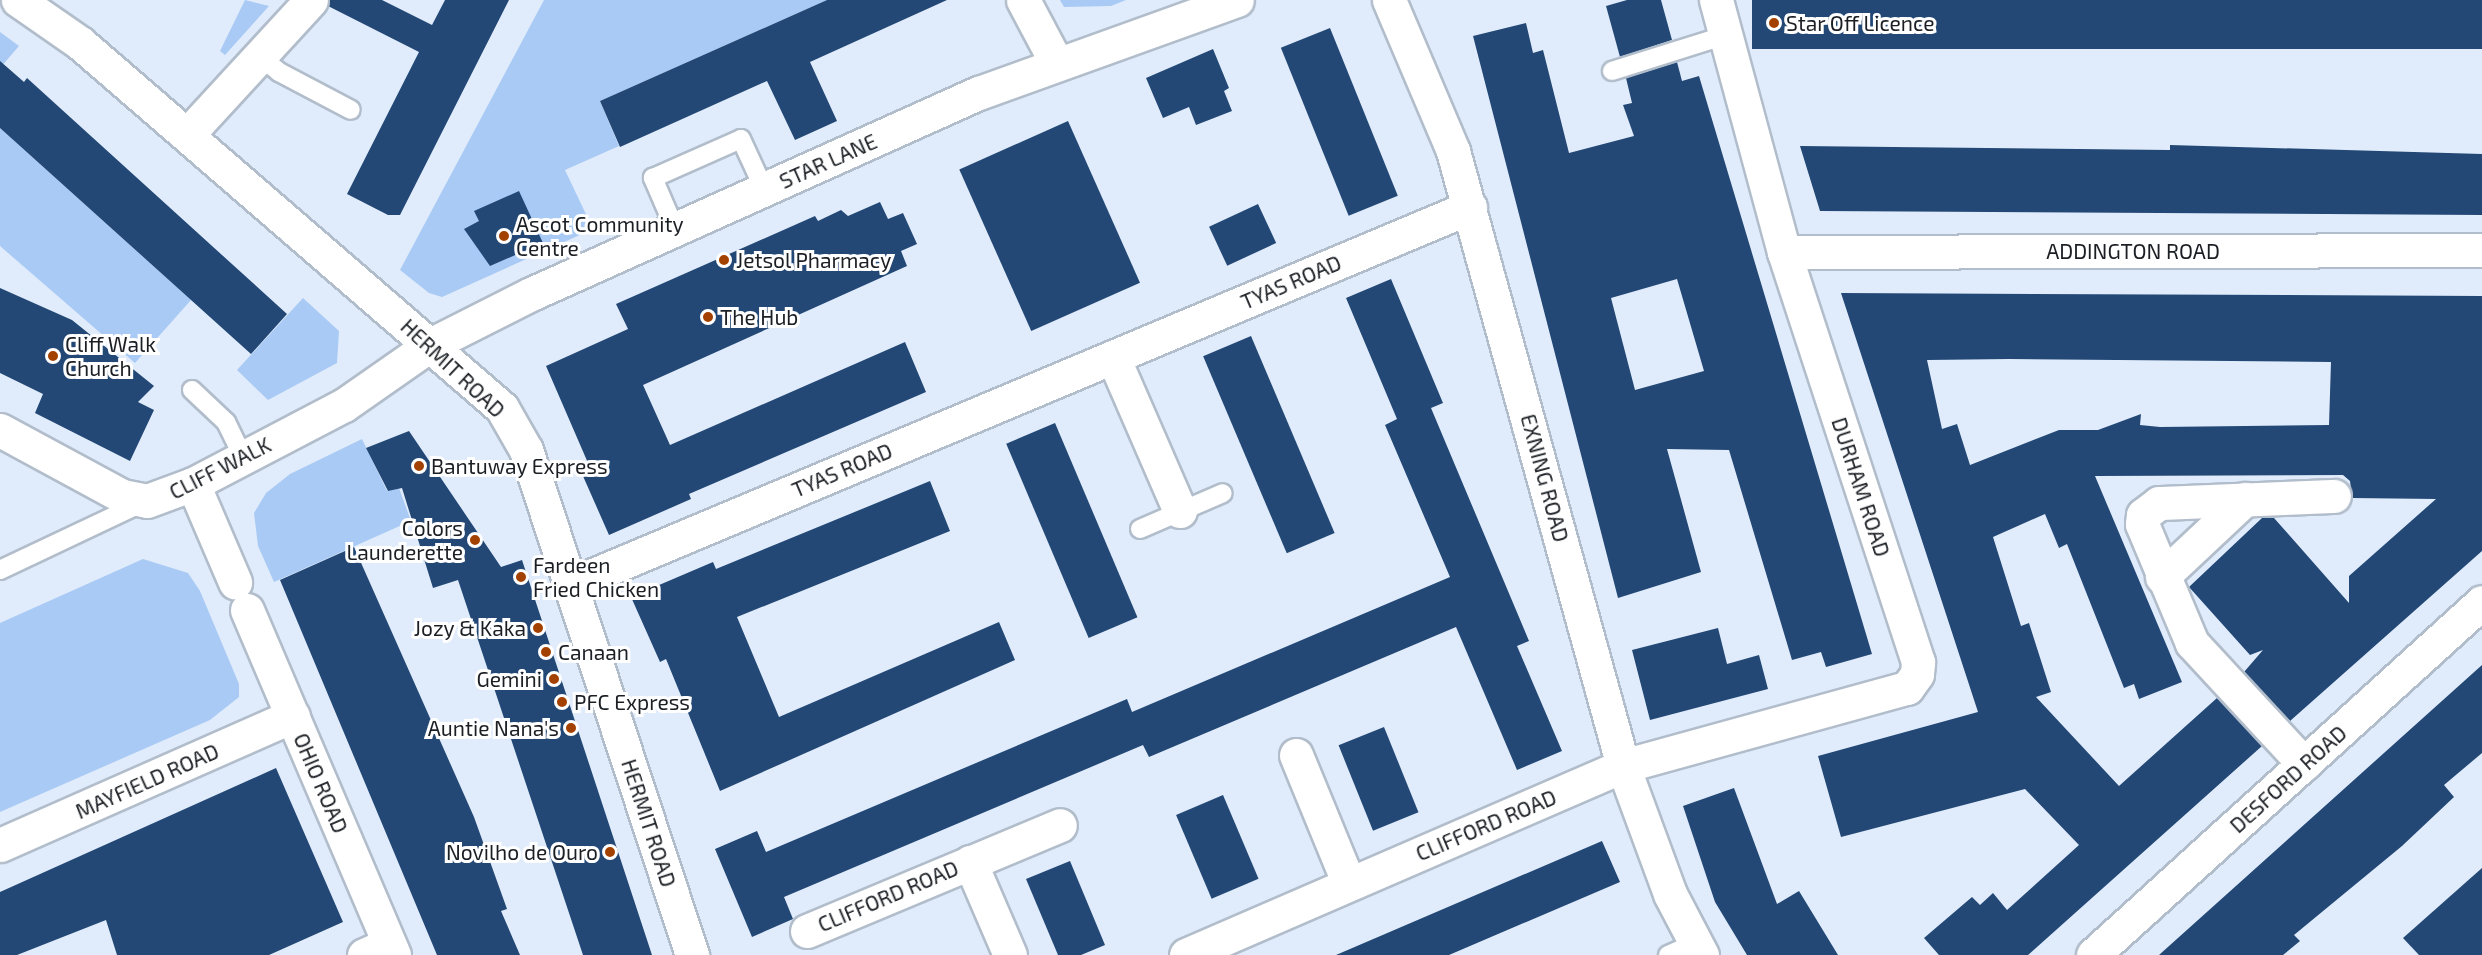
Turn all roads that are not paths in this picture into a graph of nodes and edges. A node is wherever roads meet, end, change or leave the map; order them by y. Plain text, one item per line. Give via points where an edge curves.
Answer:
1 (18, 0) edge
2 (311, 0) edge
3 (1023, 0) edge
4 (1237, 0) edge
5 (1389, 0) edge
6 (1716, 0) edge
7 (1726, 35) junction
8 (260, 56) junction
9 (1057, 64) junction
10 (1611, 71) dead end
11 (351, 110) dead end
12 (187, 135) junction
13 (764, 189) junction
14 (1470, 207) junction
15 (675, 229) junction
16 (2482, 250) edge
17 (1784, 252) junction
18 (430, 345) junction
19 (1113, 357) junction
20 (192, 390) dead end
21 (0, 430) edge
22 (243, 457) junction
23 (193, 484) junction
24 (1223, 493) dead end
25 (2334, 496) dead end
26 (2245, 499) junction
27 (147, 501) junction
28 (1180, 511) junction
29 (1140, 529) dead end
30 (0, 570) edge
31 (2162, 577) junction
32 (572, 584) junction
33 (2482, 602) edge
34 (292, 716) junction
35 (1296, 755) dead end
36 (2304, 764) junction
37 (1623, 766) junction
38 (1060, 825) dead end
39 (0, 845) edge
40 (970, 862) junction
41 (1349, 884) junction
42 (807, 931) dead end
43 (383, 951) edge
44 (1688, 951) edge
45 (692, 955) edge
46 (1010, 955) edge
47 (1186, 955) edge
48 (2093, 955) edge

1 - 12 street, HERMIT ROAD via 80,43
2 - 8 street
3 - 9 street
4 - 9 street, STAR LANE
5 - 14 street, EXNING ROAD via 1453,151
6 - 7 street, DURHAM ROAD
7 - 10 lane
7 - 17 street, DURHAM ROAD
8 - 11 lane via 279,72
8 - 12 street
9 - 13 street, STAR LANE via 979,93
12 - 18 street, HERMIT ROAD
13 - 15 street, STAR LANE
13 - 15 lane via 741,139 653,178
14 - 19 street, TYAS ROAD
14 - 37 street, EXNING ROAD
15 - 18 street, STAR LANE
16 - 17 street, ADDINGTON ROAD
17 - 37 street, DURHAM ROAD via 1918,663 1917,674 1907,687
18 - 22 street, CLIFF WALK via 402,369 344,405
18 - 32 street, HERMIT ROAD via 502,408 517,432
19 - 28 street
19 - 32 street, TYAS ROAD
20 - 22 lane via 226,422
21 - 27 street, CLIFF WALK via 122,496
22 - 23 street, CLIFF WALK
23 - 27 street, CLIFF WALK
23 - 34 street, OHIO ROAD
24 - 28 lane
25 - 26 street
26 - 31 street
26 - 31 street via 2169,502 2150,507 2142,524
27 - 30 lane
28 - 29 lane
31 - 36 street via 2192,643
32 - 45 street, HERMIT ROAD
33 - 36 street, DESFORD ROAD
34 - 39 street, MAYFIELD ROAD
34 - 43 street, OHIO ROAD
35 - 41 street
36 - 48 street, DESFORD ROAD
37 - 41 street, CLIFFORD ROAD
37 - 44 street, EXNING ROAD
38 - 40 street, CLIFFORD ROAD
40 - 42 street, CLIFFORD ROAD
40 - 46 street, CLIFFORD ROAD
41 - 47 street, CLIFFORD ROAD

